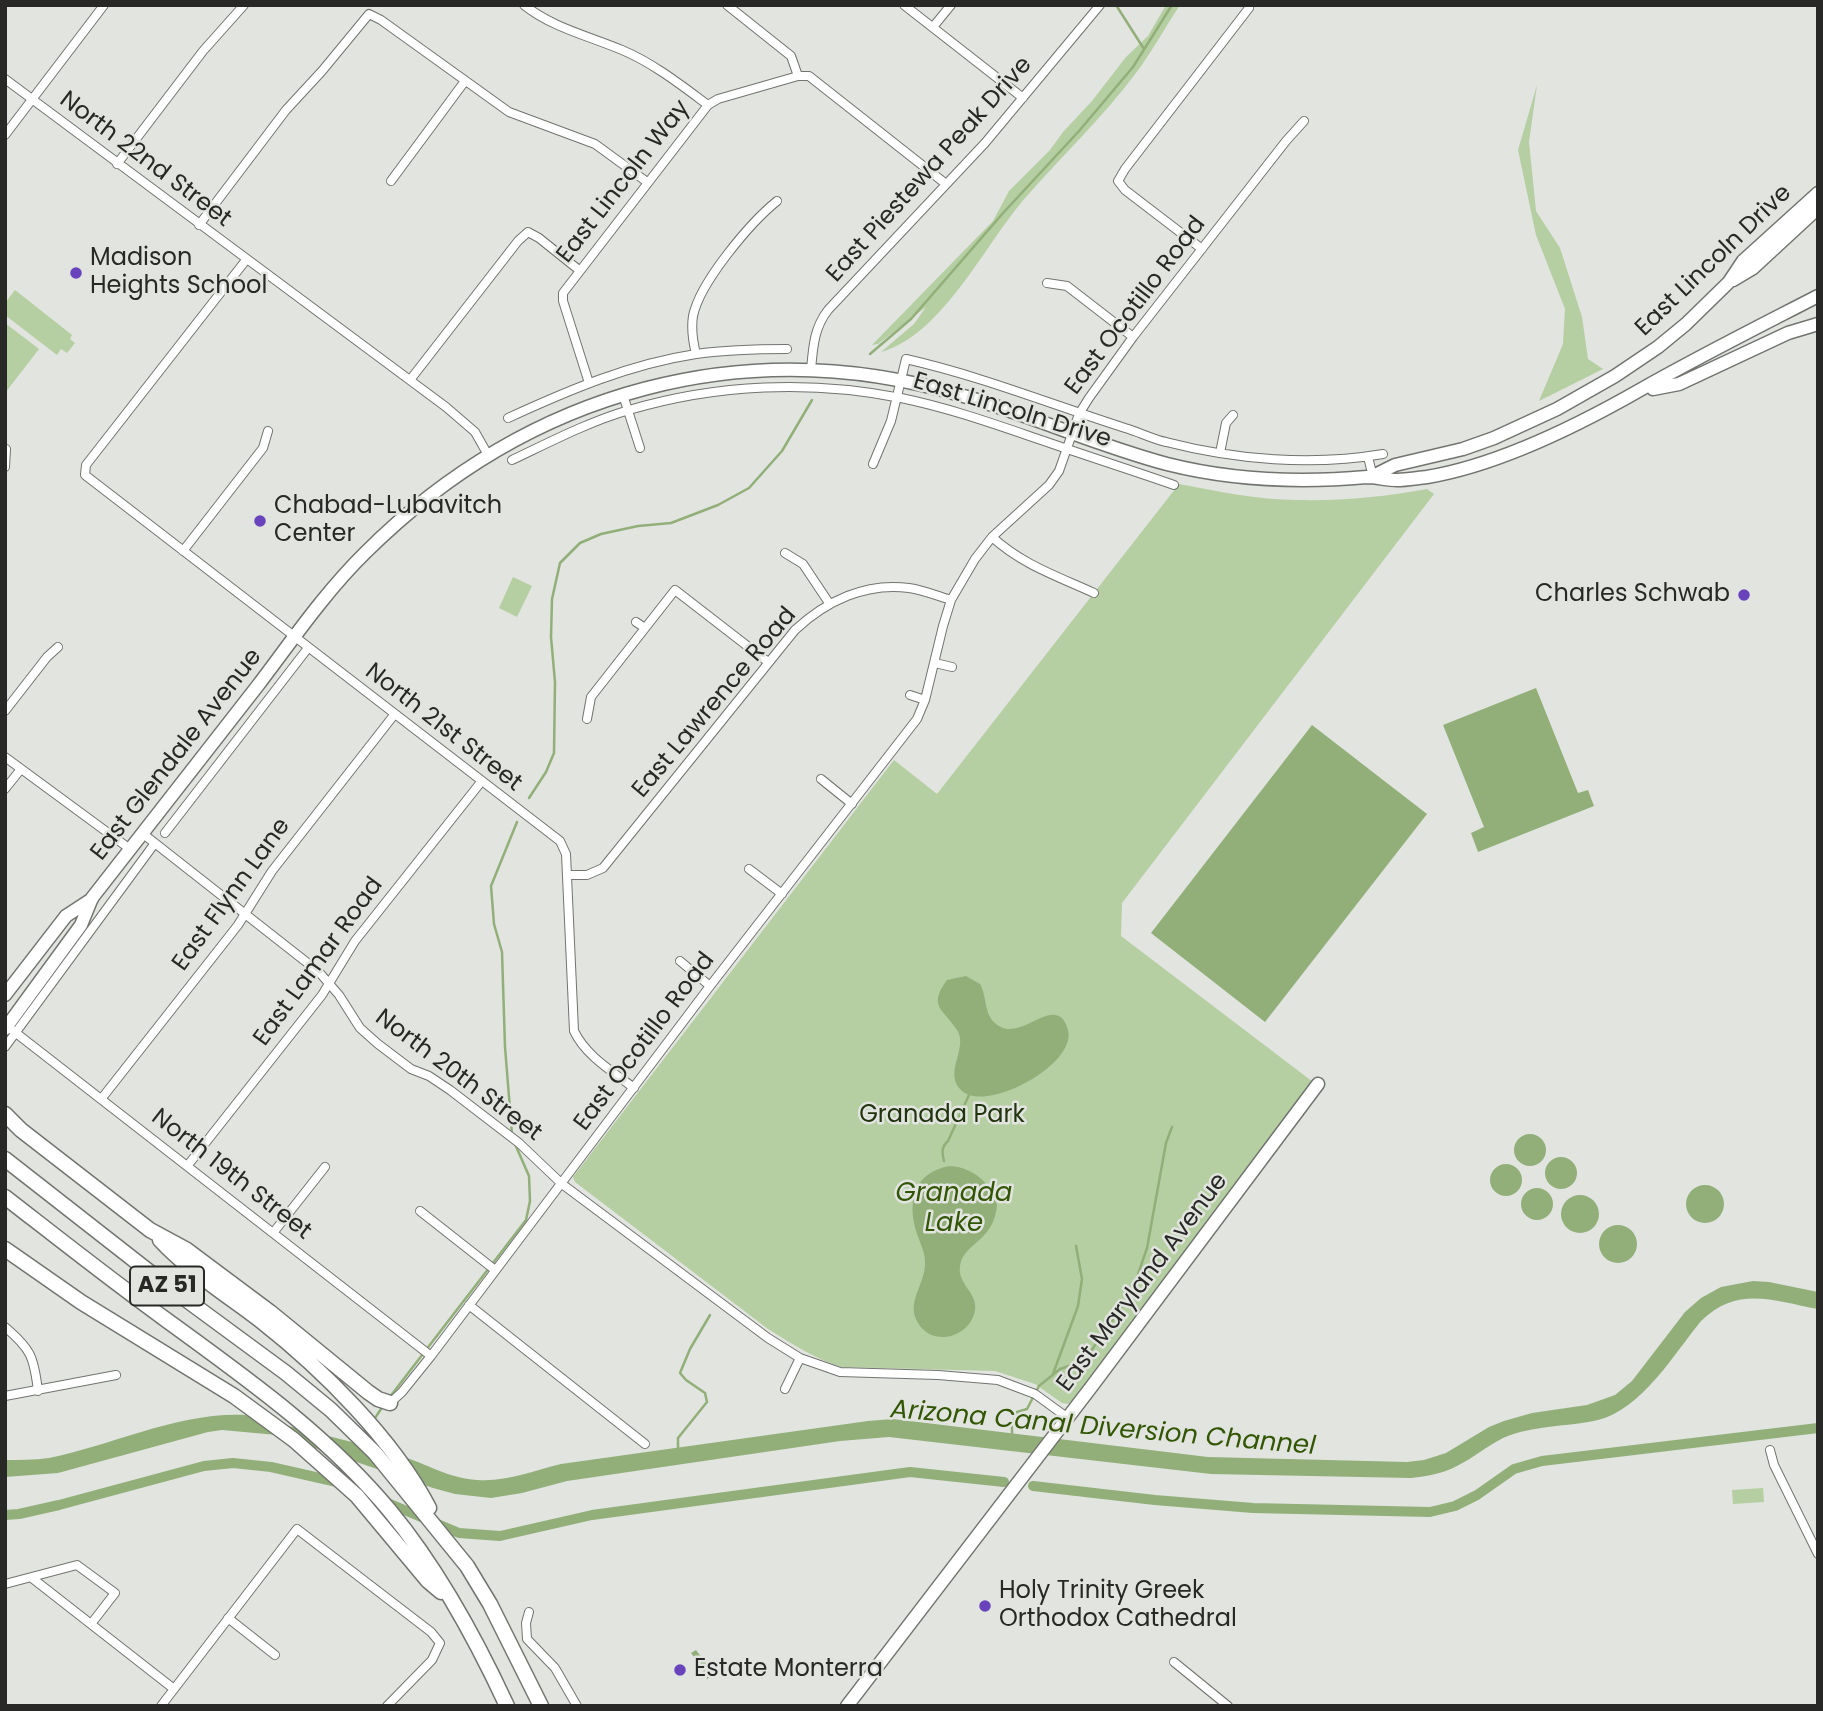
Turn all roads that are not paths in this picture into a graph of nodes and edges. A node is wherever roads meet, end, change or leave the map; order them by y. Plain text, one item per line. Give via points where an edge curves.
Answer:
1 (104, 5) edge
2 (244, 5) edge
3 (524, 5) edge
4 (727, 5) edge
5 (904, 5) edge
6 (951, 5) edge
7 (1100, 5) edge
8 (1250, 8) dead end
9 (933, 27) junction
10 (798, 76) junction
11 (5, 79) edge
12 (465, 81) junction
13 (1023, 98) junction
14 (33, 100) junction
15 (708, 105) junction
16 (1304, 121) dead end
17 (5, 135) edge
18 (117, 164) junction
19 (391, 181) dead end
20 (647, 183) junction
21 (946, 184) junction
22 (1818, 193) edge
23 (777, 201) dead end
24 (1818, 208) edge
25 (199, 225) junction
26 (1202, 249) junction
27 (246, 260) junction
28 (579, 270) junction
29 (1729, 282) junction
30 (1047, 283) dead end
31 (1818, 296) edge
32 (1818, 324) edge
33 (1133, 337) junction
34 (787, 349) dead end
35 (696, 354) junction
36 (811, 370) junction
37 (900, 379) junction
38 (410, 380) junction
39 (589, 383) junction
40 (1639, 391) junction
41 (623, 395) junction
42 (898, 397) junction
43 (628, 410) junction
44 (1079, 414) junction
45 (1233, 415) dead end
46 (508, 418) dead end
47 (268, 431) dead end
48 (1073, 433) junction
49 (640, 448) dead end
50 (6, 449) edge
51 (1068, 449) junction
52 (1220, 453) junction
53 (1383, 454) dead end
54 (488, 455) junction
55 (1368, 457) junction
56 (512, 460) dead end
57 (873, 464) dead end
58 (5, 467) edge
59 (1373, 477) junction
60 (1174, 485) dead end
61 (992, 537) junction
62 (183, 551) junction
63 (785, 553) dead end
64 (1094, 593) dead end
65 (951, 600) junction
66 (829, 603) junction
67 (636, 622) dead end
68 (645, 628) junction
69 (295, 638) junction
70 (58, 647) dead end
71 (308, 648) junction
72 (768, 663) junction
73 (935, 663) junction
74 (952, 667) dead end
75 (910, 695) dead end
76 (925, 700) junction
77 (5, 710) edge
78 (394, 715) junction
79 (587, 719) dead end
80 (5, 757) edge
81 (21, 769) junction
82 (821, 779) dead end
83 (481, 782) junction
84 (5, 789) edge
85 (852, 804) junction
86 (165, 833) dead end
87 (142, 834) junction
88 (155, 843) junction
89 (130, 849) junction
90 (749, 869) dead end
91 (567, 875) junction
92 (782, 894) junction
93 (92, 898) junction
94 (245, 916) junction
95 (680, 961) dead end
96 (329, 983) junction
97 (710, 986) junction
98 (5, 995) edge
99 (10, 1029) edge
100 (5, 1047) edge
101 (1318, 1084) dead end
102 (634, 1088) junction
103 (102, 1098) junction
104 (5, 1114) edge
105 (5, 1126) edge
106 (21, 1130) junction
107 (5, 1159) edge
108 (188, 1166) junction
109 (325, 1167) dead end
110 (562, 1184) junction
111 (5, 1197) edge
112 (420, 1211) dead end
113 (150, 1230) junction
114 (273, 1233) junction
115 (5, 1249) edge
116 (495, 1270) junction
117 (469, 1305) junction
118 (5, 1327) edge
119 (430, 1356) junction
120 (800, 1358) junction
121 (116, 1375) dead end
122 (785, 1389) dead end
123 (38, 1391) junction
124 (5, 1396) edge
125 (390, 1403) joint
126 (1068, 1418) junction
127 (645, 1444) dead end
128 (1770, 1450) dead end
129 (443, 1534) junction
130 (1818, 1553) edge
131 (32, 1578) junction
132 (5, 1584) edge
133 (453, 1602) junction
134 (529, 1612) dead end
135 (228, 1618) junction
136 (91, 1624) junction
137 (275, 1656) dead end
138 (1174, 1662) dead end
139 (174, 1689) junction
140 (161, 1706) edge
141 (387, 1706) edge
142 (507, 1706) edge
143 (541, 1706) edge
144 (577, 1706) edge
145 (847, 1706) edge
146 (1228, 1706) edge

1 - 14 street
2 - 18 street
3 - 15 street via 564,28 640,58
4 - 10 street via 791,56
5 - 9 street
6 - 9 street
7 - 13 street, East Piestewa Peak Drive
8 - 26 street via 1118,181
9 - 13 street
10 - 15 street, East Lincoln Way
10 - 21 street, East Lincoln Way via 809,76
11 - 14 street, North 22nd Street
12 - 19 street
12 - 20 street via 509,111 595,144
12 - 25 street via 369,14 286,110
13 - 21 street, East Piestewa Peak Drive
14 - 17 street
14 - 18 street, North 22nd Street
15 - 20 street, East Lincoln Way
16 - 26 street, East Ocotillo Road
18 - 25 street, North 22nd Street
20 - 28 street, East Lincoln Way
21 - 36 street, East Piestewa Peak Drive via 821,319 814,336
22 - 29 main road, East Lincoln Drive via 1743,261
23 - 35 street via 762,213 705,287 693,317
24 - 29 main road via 1753,268
25 - 27 street, North 22nd Street
26 - 33 street, East Ocotillo Road
27 - 38 street, North 22nd Street
27 - 62 street, North 21st Street via 86,466 85,475
28 - 38 street via 528,232
28 - 39 street, East Lincoln Way via 563,293 563,301
29 - 59 main road, East Lincoln Drive via 1658,347 1586,394 1494,438 1395,465
30 - 33 street via 1067,286
31 - 40 main road, East Lincoln Drive
32 - 40 main road via 1788,333 1679,384
33 - 44 street, East Ocotillo Road
34 - 35 street
35 - 39 street
36 - 37 main road, East Lincoln Drive
36 - 41 main road, East Lincoln Drive via 736,372
37 - 42 street
37 - 44 street, East Lincoln Drive via 906,359
37 - 48 main road, East Lincoln Drive
38 - 54 street, North 22nd Street via 475,432
39 - 46 street
40 - 59 main road, East Lincoln Drive via 1488,460 1429,476
41 - 43 street
41 - 54 main road, East Lincoln Drive via 563,417
42 - 43 street, East Lincoln Drive via 778,386 681,397
42 - 51 street, East Lincoln Drive
42 - 57 street
43 - 49 street
43 - 56 street, East Lincoln Drive
44 - 48 street, East Ocotillo Road
44 - 52 street, East Lincoln Drive via 1163,442
45 - 52 street via 1226,423
47 - 62 street via 263,448
48 - 51 street, East Ocotillo Road
48 - 59 main road, East Lincoln Drive via 1170,465 1225,475 1283,482
50 - 58 street
51 - 60 street, East Lincoln Drive
51 - 61 street, East Ocotillo Road via 1049,485
52 - 55 street, East Lincoln Drive via 1300,460
53 - 55 street, East Lincoln Drive
54 - 69 main road, East Lincoln Drive via 384,534
55 - 59 street
61 - 64 street via 1026,563
61 - 65 street, East Ocotillo Road
62 - 69 street, North 21st Street
63 - 66 street via 803,564
65 - 66 street, East Lawrence Road via 885,586
65 - 73 street, East Ocotillo Road
66 - 72 street, East Lawrence Road via 795,629
67 - 68 street
68 - 72 street via 675,590
68 - 79 street via 591,697
69 - 71 street, North 21st Street
69 - 87 main road, East Glendale Avenue
70 - 77 street
71 - 78 street, North 21st Street
71 - 86 street
72 - 91 street, East Lawrence Road via 603,868 587,875
73 - 74 street
73 - 76 street, East Ocotillo Road
75 - 76 street
76 - 85 street, East Ocotillo Road via 917,719
78 - 83 street, North 21st Street
78 - 94 street, East Flynn Lane via 272,871
80 - 81 street
81 - 84 street
81 - 89 street
82 - 85 street
83 - 91 street, North 21st Street via 559,841 566,854
83 - 96 street, East Lamar Road via 355,942
85 - 92 street, East Ocotillo Road
87 - 88 street, North 20th Street
87 - 89 main road, East Glendale Avenue
88 - 94 street, North 20th Street
88 - 99 street
89 - 93 main road, East Glendale Avenue
90 - 92 street
91 - 102 street, North 21st Street via 574,1031 587,1052
92 - 97 street, East Ocotillo Road
93 - 98 main road, East Glendale Avenue via 66,915
93 - 99 main road, East Glendale Avenue via 81,925
94 - 96 street, North 20th Street
94 - 103 street, East Flynn Lane
95 - 97 street
96 - 108 street, East Lamar Road
96 - 110 street, North 20th Street via 360,1028 519,1143
97 - 102 street, East Ocotillo Road
99 - 100 street
99 - 103 street, North 19th Street
101 - 126 main road, East Maryland Avenue
102 - 110 street, East Ocotillo Road
103 - 108 street, North 19th Street
104 - 106 highway
105 - 106 highway
106 - 113 highway
107 - 129 highway, AZ 51 via 331,1410 375,1453
108 - 114 street, North 19th Street
109 - 114 street
110 - 116 street, East Ocotillo Road
110 - 120 street, North 20th Street
111 - 133 highway, AZ 51 via 288,1410 391,1512
112 - 116 street
113 - 125 highway via 187,1250 368,1392
113 - 129 highway via 179,1260 300,1355 355,1408 418,1488
114 - 119 street, North 19th Street
115 - 133 highway via 294,1440 357,1496 428,1581
116 - 117 street, East Ocotillo Road
117 - 119 street, East Ocotillo Road
117 - 127 street
118 - 123 street via 26,1345 36,1367
119 - 125 street, East Ocotillo Road
120 - 122 street
120 - 126 street, North 20th Street via 840,1372 998,1380 1035,1394
121 - 123 street
123 - 124 street
126 - 145 main road, East Maryland Avenue
128 - 130 street
129 - 143 highway, AZ 51 via 490,1604
131 - 132 street
131 - 136 street
131 - 136 street via 77,1565 115,1593
133 - 142 highway, AZ 51
134 - 144 street via 527,1639 555,1668
135 - 137 street
135 - 139 street
135 - 141 street via 297,1529 432,1632 440,1643 432,1660
136 - 139 street
138 - 146 street
139 - 140 street

